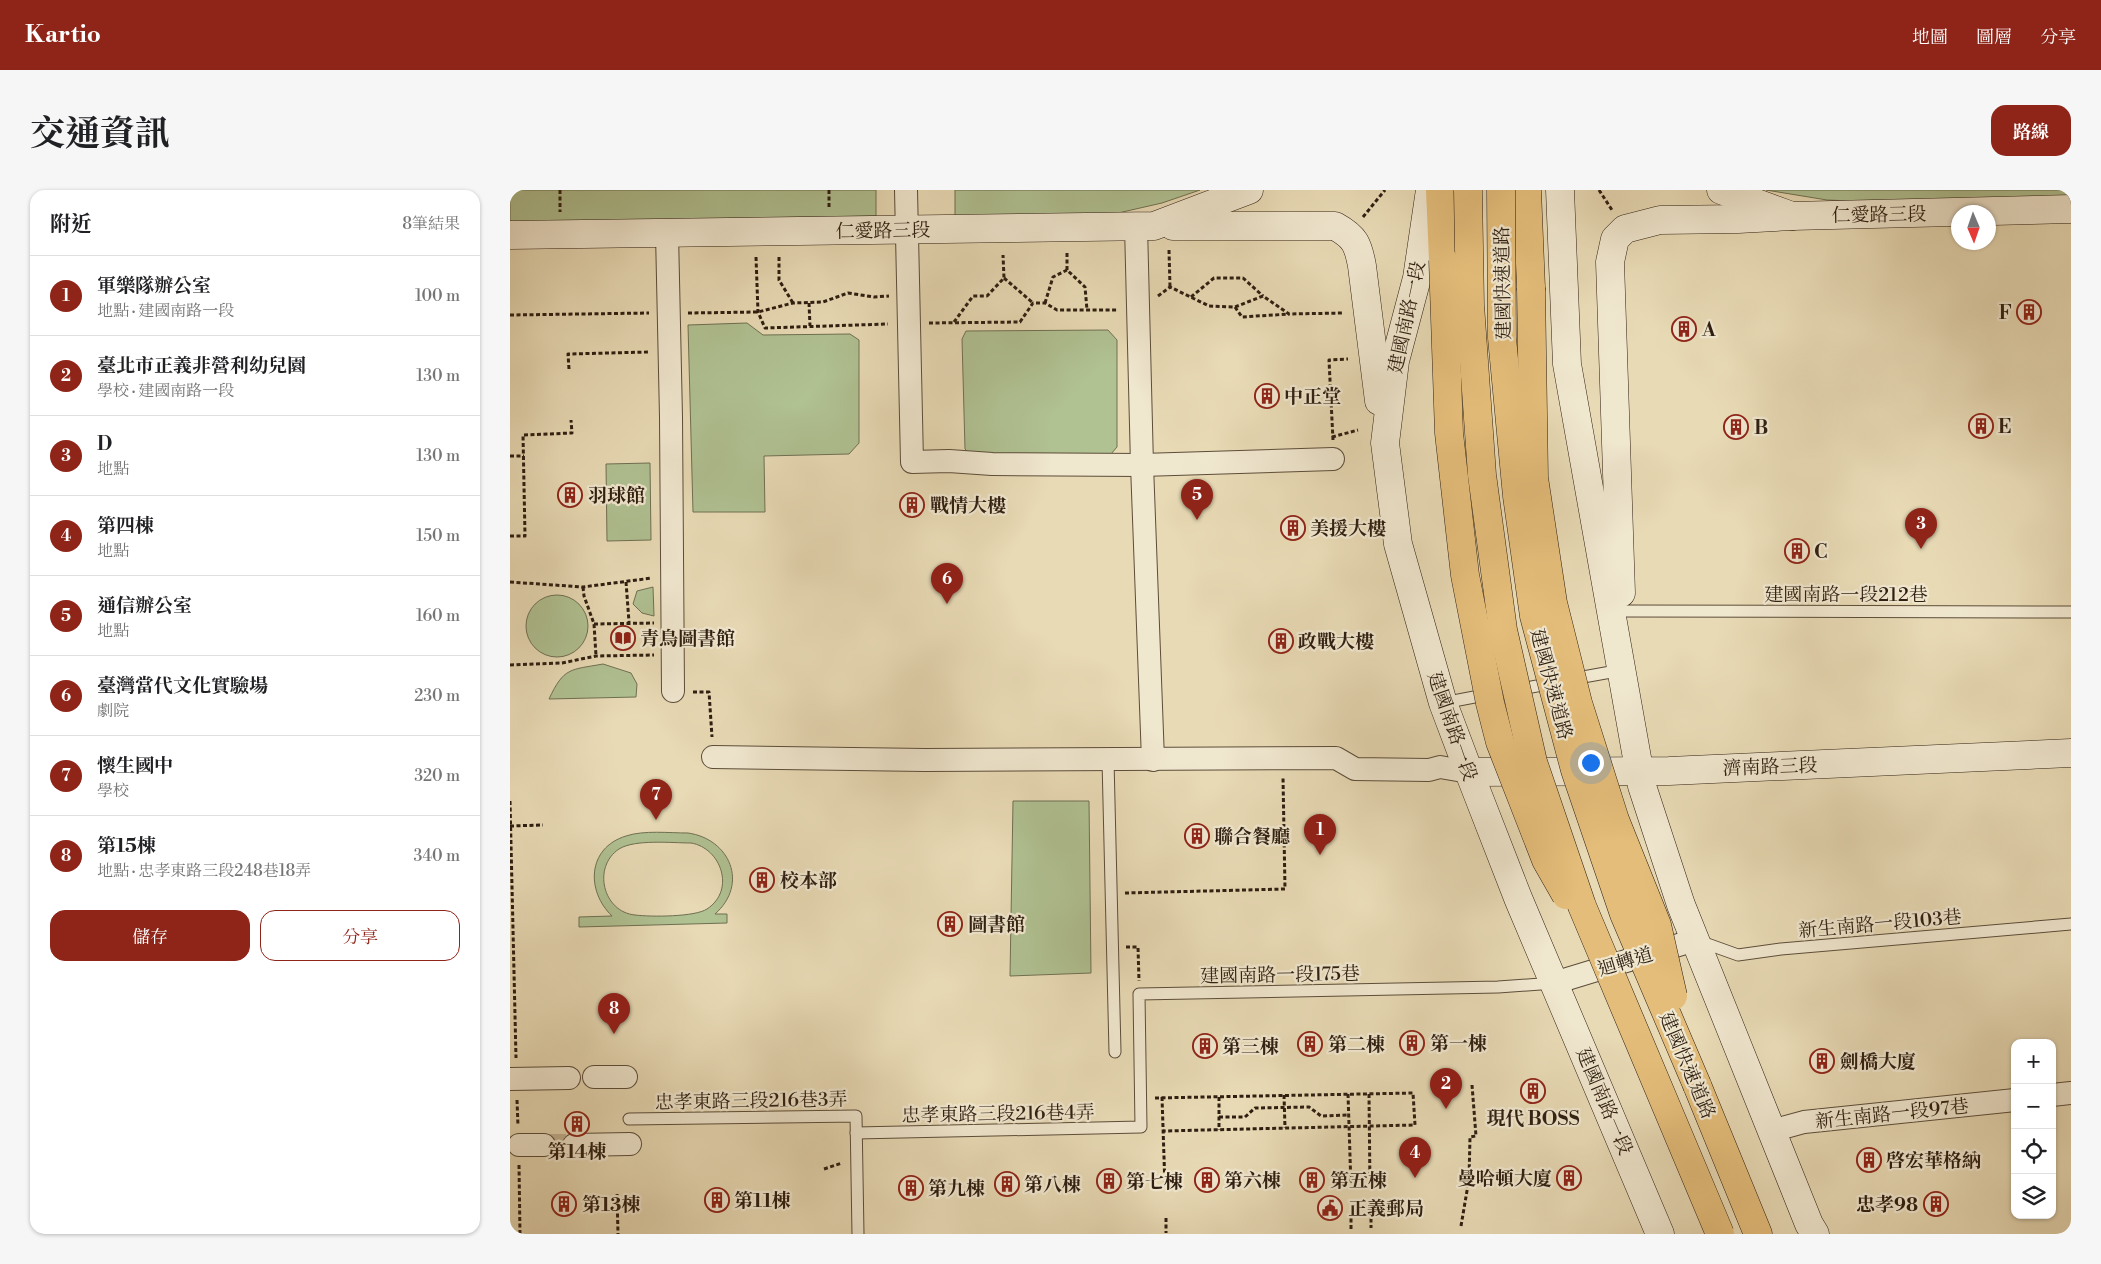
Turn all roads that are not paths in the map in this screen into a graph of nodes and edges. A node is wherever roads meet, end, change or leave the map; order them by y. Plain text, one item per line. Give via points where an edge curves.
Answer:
1 (906, 190) edge
2 (1249, 190) edge
3 (1430, 190) edge
4 (1440, 190) edge
5 (1468, 190) edge
6 (1500, 190) edge
7 (1527, 190) edge
8 (1560, 190) edge
9 (1721, 190) edge
10 (2071, 209) edge
11 (1792, 216) junction
12 (1145, 226) junction
13 (906, 228) junction
14 (667, 233) junction
15 (510, 235) edge
16 (1385, 443) junction
17 (1333, 448) road end
18 (1142, 465) junction
19 (1622, 611) junction
20 (2071, 612) edge
21 (1620, 658) junction
22 (673, 691) road end
23 (1443, 703) junction
24 (2071, 753) edge
25 (713, 757) road end
26 (1108, 760) junction
27 (1153, 760) junction
28 (1638, 771) junction
29 (1469, 772) junction
30 (2071, 924) edge
31 (1695, 940) junction
32 (1608, 965) junction
33 (1554, 982) junction
34 (1114, 1052) dead end
35 (1691, 1071) junction
36 (594, 1077) dead end
37 (626, 1077) dead end
38 (569, 1078) dead end
39 (513, 1079) edge
40 (2071, 1093) edge
41 (2056, 1095) edge
42 (2011, 1100) edge
43 (629, 1119) dead end
44 (1141, 1127) joint
45 (1771, 1131) junction
46 (856, 1133) junction
47 (574, 1144) tunnel mouth
48 (630, 1144) dead end
49 (519, 1145) road end
50 (544, 1145) tunnel mouth
51 (858, 1234) edge
52 (1660, 1234) edge
53 (1720, 1234) edge
54 (1758, 1234) edge
55 (1815, 1234) edge

1 - 13 street
2 - 12 street, 仁愛路三段
3 - 16 street, 建國南路一段 via 1417,278 1394,361
4 - 32 highway, bridge via 1449,433 1465,575 1490,703 1500,742 1546,860
5 - 32 highway, 建國快速道路, bridge via 1470,305 1481,465 1502,630 1533,762 1582,906
6 - 35 highway, 建國快速道路, bridge via 1502,338 1517,496 1534,616 1574,770 1624,914
7 - 35 highway, bridge via 1534,478 1553,603 1578,703 1615,820 1657,925
8 - 21 street via 1567,364
9 - 11 street, 仁愛路三段
10 - 11 street, 仁愛路三段
11 - 19 street via 1660,220 1625,229 1615,239 1610,262
12 - 13 street, 仁愛路三段
12 - 16 street via 1335,226 1349,234 1359,250 1362,266
12 - 18 street via 1138,309
13 - 14 street, 仁愛路三段
13 - 18 street via 912,462
14 - 15 street, 仁愛路三段
14 - 22 street
16 - 23 street, 建國南路一段 via 1398,544
17 - 18 street
18 - 27 street
19 - 20 lane, 建國南路一段212巷
19 - 21 street
21 - 23 lane
21 - 28 street
23 - 29 street, 建國南路一段
24 - 28 street, 濟南路三段
25 - 26 street
26 - 27 street
26 - 34 lane
27 - 29 street via 1336,758 1355,769 1440,768
28 - 29 street, 濟南路三段
28 - 31 street
29 - 33 street, 建國南路一段
30 - 31 lane, 新生南路一段103巷 via 1781,948 1738,955
31 - 33 street, 迴轉道
31 - 45 street
32 - 53 highway, 建國快速道路, bridge
33 - 44 lane, 建國南路一段175巷 via 1498,987 1139,994
33 - 52 street, 建國南路一段
35 - 54 highway, 建國快速道路, bridge
36 - 37 street
38 - 39 street
40 - 41 street
42 - 45 street, 新生南路一段97巷 via 1804,1122
43 - 46 lane, 忠孝東路三段216巷3弄 via 856,1116
44 - 46 lane, 忠孝東路三段216巷4弄
45 - 55 street
46 - 51 lane
47 - 48 street
49 - 50 street

